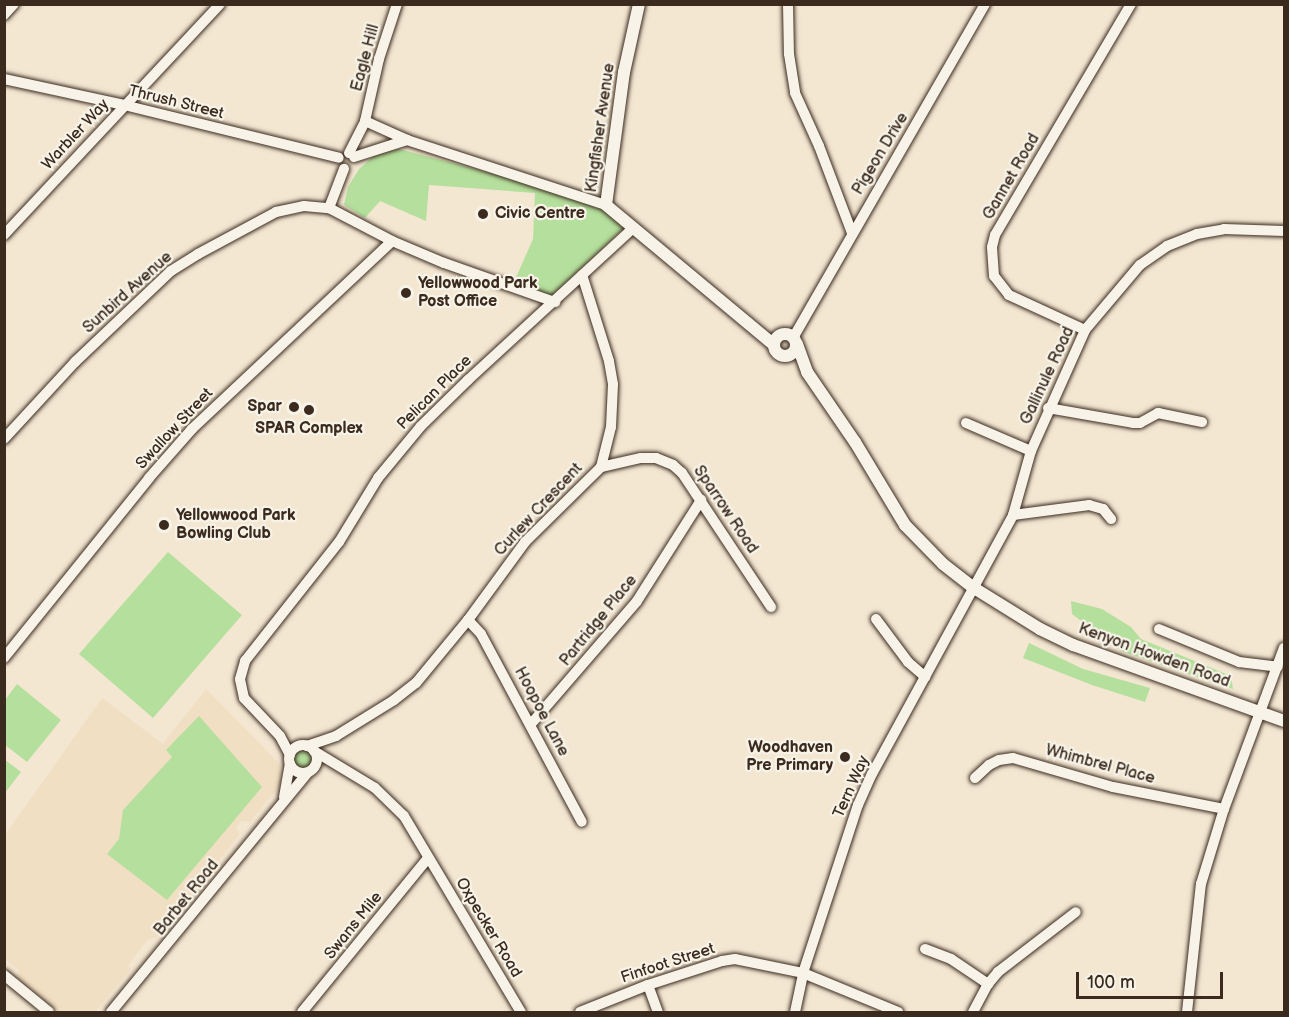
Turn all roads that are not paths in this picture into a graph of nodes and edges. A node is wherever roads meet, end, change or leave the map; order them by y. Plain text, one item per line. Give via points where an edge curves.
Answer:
1 (14, 4) edge
2 (220, 4) edge
3 (397, 4) edge
4 (639, 4) edge
5 (788, 4) edge
6 (985, 4) edge
7 (1131, 4) edge
8 (4, 15) edge
9 (4, 79) edge
10 (124, 105) junction
11 (365, 121) junction
12 (407, 140) junction
13 (351, 155) junction
14 (341, 164) junction
15 (606, 205) junction
16 (329, 208) junction
17 (632, 229) junction
18 (1284, 231) edge
19 (852, 233) junction
20 (4, 235) edge
21 (392, 241) junction
22 (582, 275) junction
23 (555, 302) junction
24 (758, 329) junction
25 (1084, 330) junction
26 (790, 337) junction
27 (773, 344) junction
28 (786, 356) junction
29 (807, 372) junction
30 (1048, 408) junction
31 (1202, 422) dead end
32 (966, 423) dead end
33 (4, 439) edge
34 (1031, 451) junction
35 (601, 467) junction
36 (701, 500) junction
37 (1013, 514) junction
38 (1111, 519) dead end
39 (974, 588) junction
40 (771, 607) dead end
41 (876, 619) dead end
42 (468, 620) junction
43 (1159, 629) dead end
44 (1284, 648) edge
45 (4, 658) edge
46 (1278, 666) junction
47 (925, 677) junction
48 (1262, 712) junction
49 (1284, 721) edge
50 (531, 724) junction
51 (280, 736) junction
52 (336, 736) junction
53 (313, 753) junction
54 (290, 760) junction
55 (308, 772) junction
56 (975, 778) dead end
57 (284, 801) junction
58 (1224, 809) junction
59 (582, 822) dead end
60 (428, 858) junction
61 (1076, 912) dead end
62 (925, 949) dead end
63 (803, 973) junction
64 (4, 975) edge
65 (988, 984) junction
66 (648, 985) junction
67 (49, 1012) edge
68 (111, 1012) edge
69 (302, 1012) edge
70 (521, 1012) edge
71 (580, 1012) edge
72 (658, 1012) edge
73 (795, 1012) edge
74 (898, 1012) edge
75 (973, 1012) edge
76 (1187, 1012) edge

1 - 8 street
2 - 10 street, Warbler Way
3 - 11 street, Eagle Hill
4 - 15 street, Kingfisher Avenue via 624,72
5 - 19 street via 795,93
6 - 19 street, Pigeon Drive
7 - 25 street, Gannet Road via 995,235 992,247 994,276 1009,296
9 - 10 street, Thrush Street
10 - 14 street, Thrush Street
10 - 20 street, Warbler Way
11 - 12 street
11 - 13 street
12 - 13 street
12 - 15 street
13 - 14 street via 343,154
14 - 16 street
15 - 17 street, Kingfisher Avenue
16 - 21 street
16 - 33 street, Sunbird Avenue via 304,206 276,212 184,261 75,362
17 - 22 street, Pelican Place
17 - 24 street, Kingfisher Avenue
18 - 25 street, Gallinule Road via 1224,229 1167,246 1140,265
19 - 26 street, Pigeon Drive
21 - 23 street
21 - 45 street, Swallow Street via 192,429
22 - 23 street, Pelican Place
22 - 35 street, Curlew Crescent via 613,384 611,427
23 - 51 street, Pelican Place via 421,426 378,478 339,542 255,647 240,671 240,689
24 - 26 street, Kingfisher Avenue
24 - 27 street, Kingfisher Avenue
25 - 30 street, Gallinule Road
26 - 27 street via 776,337
26 - 28 street via 793,353
26 - 29 street, Kenyon Howden Road
27 - 28 street via 775,351
28 - 29 street, Kenyon Howden Road
29 - 39 street, Kenyon Howden Road via 905,525 943,564
30 - 31 street via 1133,423 1158,414
30 - 34 street, Gallinule Road
32 - 34 street
34 - 37 street, Gallinule Road
35 - 36 street, Sparrow Road via 641,458 666,460 682,473
35 - 42 street, Curlew Crescent via 525,542
36 - 40 street, Sparrow Road
36 - 50 street, Partridge Place via 637,601
37 - 38 street via 1089,505 1103,509
37 - 39 street, Gallinule Road
39 - 47 street, Tern Way
39 - 48 street, Kenyon Howden Road via 1073,645
41 - 47 street via 908,662
42 - 50 street, Hoopoe Lane via 481,634
42 - 52 street, Curlew Crescent via 416,683
43 - 46 street via 1239,662
44 - 46 street
46 - 48 street
47 - 63 street, Tern Way via 858,805
48 - 49 street, Kenyon Howden Road
48 - 58 street
50 - 59 street, Hoopoe Lane
51 - 53 street
51 - 54 street
52 - 53 street, Curlew Crescent
52 - 53 street, Curlew Crescent
53 - 54 street via 295,748
53 - 55 street, Barbet Road
53 - 60 street, Oxpecker Road via 340,766 393,803
54 - 55 street via 296,771
54 - 57 street
55 - 57 street, Barbet Road
56 - 58 street, Whimbrel Place via 989,765 1013,758 1113,788
57 - 68 street, Barbet Road
58 - 76 street via 1201,884
60 - 69 street, Swans Mile
60 - 70 street, Oxpecker Road
61 - 65 street
62 - 65 street via 951,959
63 - 66 street, Finfoot Street via 735,959 722,960
63 - 73 street, Tern Way
63 - 74 street, Finfoot Street
64 - 67 street
65 - 75 street
66 - 71 street, Finfoot Street
66 - 72 street

